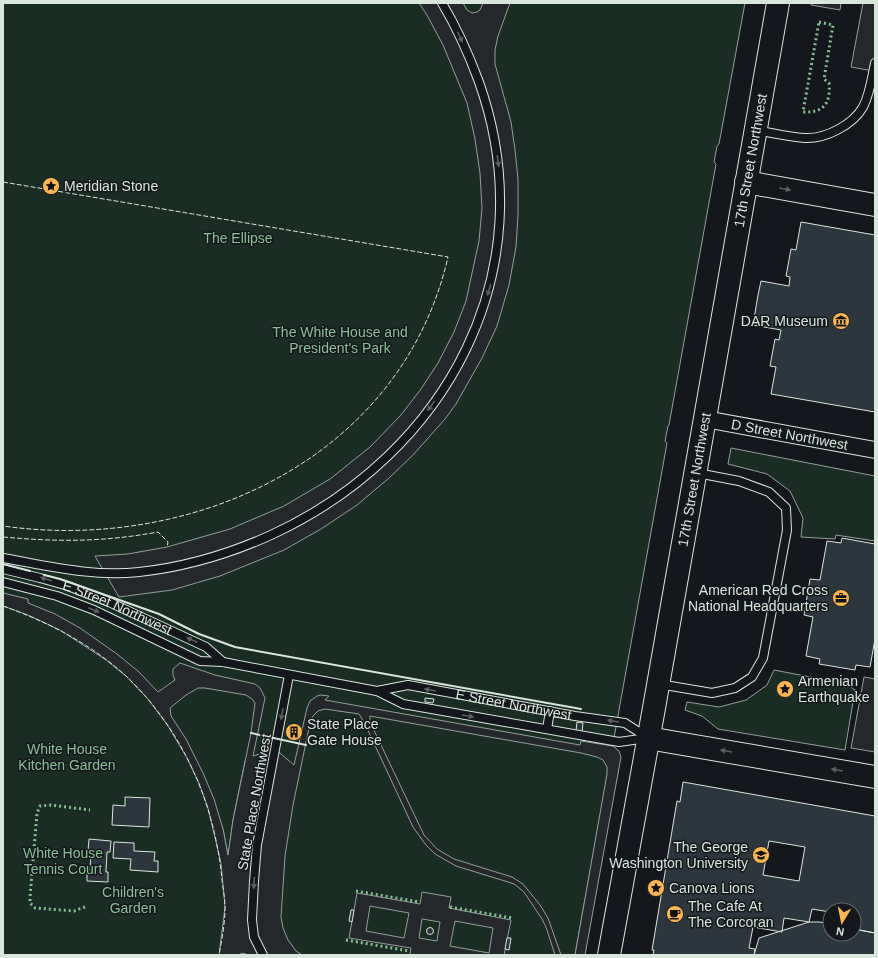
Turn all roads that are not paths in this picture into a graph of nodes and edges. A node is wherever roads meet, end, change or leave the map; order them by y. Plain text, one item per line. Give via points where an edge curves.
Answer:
1 (442, 3) edge
2 (778, 3) edge
3 (875, 63) edge
4 (756, 130) junction
5 (746, 182) junction
6 (875, 205) edge
7 (705, 420) junction
8 (875, 450) edge
9 (695, 473) junction
10 (3, 558) edge
11 (3, 568) edge
12 (3, 582) edge
13 (223, 662) junction
14 (289, 675) junction
15 (658, 683) junction
16 (376, 691) junction
17 (550, 711) junction
18 (547, 729) junction
19 (648, 738) junction
20 (875, 777) edge
21 (263, 955) edge
22 (609, 955) edge

1 -> 10 lane via 466,50 488,111 499,167 499,227 490,287 471,339 444,388 420,421 377,466 335,499 285,528 229,552 166,568 106,574 54,568
2 - 4 main road, 17th Street Northwest
3 - 4 lane via 869,93 862,108 847,124 826,136 806,138
4 - 5 main road, 17th Street Northwest
5 -> 6 main road
5 - 7 main road, 17th Street Northwest
7 - 8 street, D Street Northwest
7 - 9 main road, 17th Street Northwest
9 - 15 main road, 17th Street Northwest
9 - 15 lane via 739,481 769,492 786,508 788,530 763,658 752,677 735,688 712,693
13 -> 11 lane, E Street Northwest via 206,647 109,602 68,586
12 -> 13 lane, E Street Northwest via 57,596 94,610 200,661
13 - 14 lane, E Street Northwest
14 - 16 lane, E Street Northwest
14 -> 21 lane, State Place Northwest via 257,845 252,920 254,937
15 - 19 main road, 17th Street Northwest
17 -> 16 lane, E Street Northwest via 408,686
16 -> 18 lane, E Street Northwest via 403,704
17 - 18 lane
19 -> 17 lane, E Street Northwest via 625,723
18 - 19 lane, E Street Northwest via 619,742
20 -> 19 main road, E Street Northwest
19 - 22 main road, 17th Street Northwest

